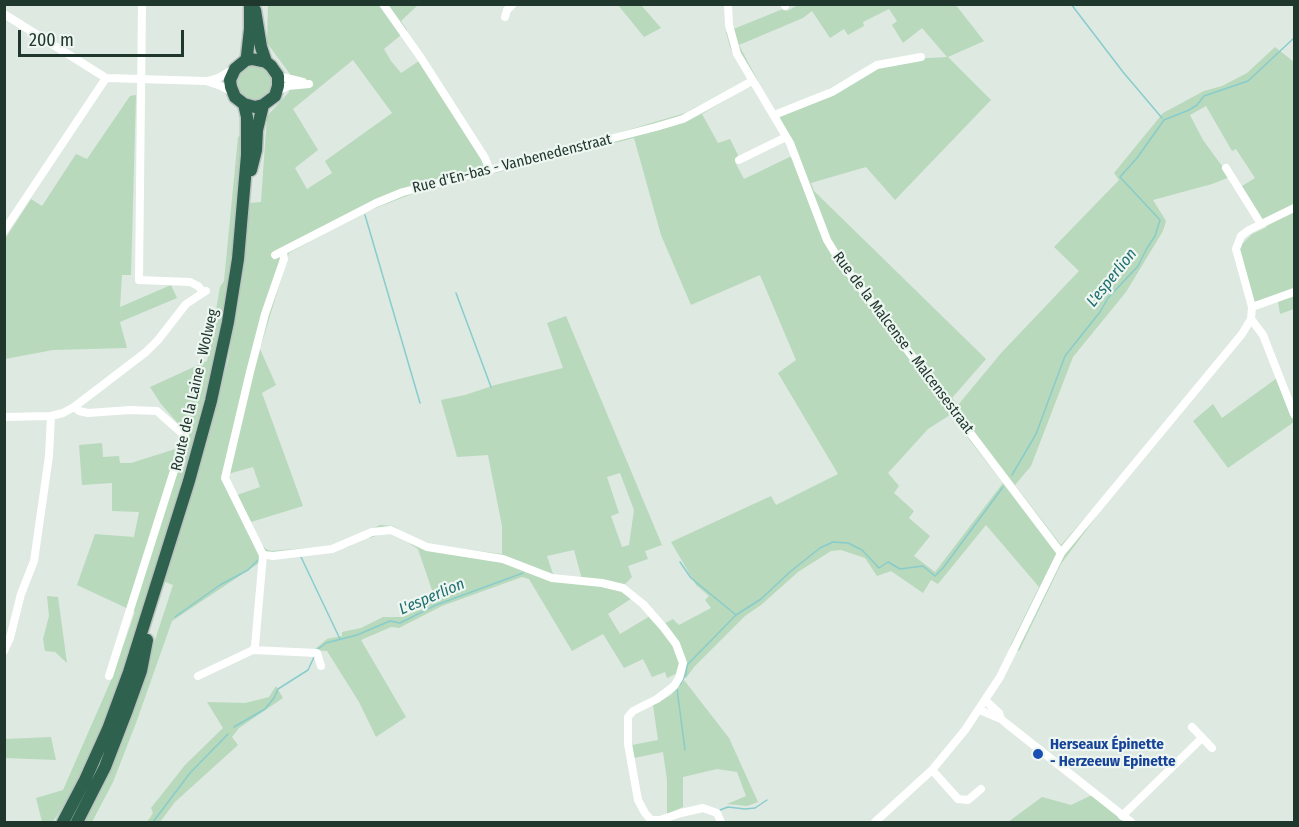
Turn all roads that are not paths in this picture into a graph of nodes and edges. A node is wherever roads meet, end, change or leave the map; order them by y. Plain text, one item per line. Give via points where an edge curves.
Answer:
1 (142, 4) edge
2 (252, 4) edge
3 (383, 4) edge
4 (513, 4) edge
5 (728, 4) edge
6 (4, 14) edge
7 (505, 17) dead end
8 (921, 57) dead end
9 (246, 60) junction
10 (266, 62) junction
11 (235, 69) junction
12 (278, 76) junction
13 (106, 78) junction
14 (143, 80) junction
15 (206, 81) junction
16 (752, 81) junction
17 (277, 91) junction
18 (232, 92) junction
19 (244, 104) junction
20 (263, 105) junction
21 (774, 115) junction
22 (786, 137) junction
23 (739, 160) dead end
24 (1226, 168) dead end
25 (490, 171) junction
26 (244, 198) junction
27 (1294, 208) edge
28 (1261, 224) junction
29 (4, 231) edge
30 (1294, 292) edge
31 (1252, 307) junction
32 (1251, 319) junction
33 (74, 407) junction
34 (1294, 414) edge
35 (51, 416) junction
36 (4, 417) edge
37 (1061, 554) junction
38 (264, 555) junction
39 (157, 586) junction
40 (253, 650) junction
41 (4, 651) edge
42 (321, 666) dead end
43 (109, 676) dead end
44 (198, 676) dead end
45 (986, 701) junction
46 (980, 710) junction
47 (1002, 719) junction
48 (1192, 727) dead end
49 (1202, 738) junction
50 (1212, 748) dead end
51 (932, 770) junction
52 (982, 789) dead end
53 (1122, 816) junction
54 (63, 822) edge
55 (76, 822) edge
56 (722, 822) edge
57 (875, 822) edge
58 (1131, 822) edge

1 - 14 street
2 - 9 highway
2 - 10 highway
3 - 25 street
4 - 7 street
5 - 16 street, Rue de la Malcense - Malcensestraat via 737,54
6 - 13 street
8 - 21 street via 877,65 832,92
9 - 10 highway
9 - 11 highway
10 - 12 highway
11 - 15 street
11 - 18 highway via 230,80
12 - 17 highway
12 - 17 street via 309,84
13 - 14 street
13 - 29 street
14 - 15 street
14 - 33 street via 139,280 190,282 205,291 186,304 146,352
15 - 18 street
16 - 21 street, Rue de la Malcense - Malcensestraat
16 - 25 street, Rue d'En-bas - Vanbenedenstraat via 683,119
17 - 20 highway
18 - 19 highway
19 - 20 highway
19 - 26 highway, Route de la Laine - Wolweg
20 - 26 highway, Route de la Laine - Wolweg
21 - 22 street, Rue de la Malcense - Malcensestraat
22 - 23 street
22 - 37 street, Rue de la Malcense - Malcensestraat via 838,258
24 - 28 street
25 - 38 street, Rue d'En-bas - Vanbenedenstraat via 403,192 279,254 284,259 265,314 225,478
26 - 39 highway, Route de la Laine - Wolweg via 234,289 211,401
27 - 28 street
28 - 31 street via 1241,236 1236,249
30 - 31 street
31 - 32 street
32 - 34 street via 1263,335
32 - 37 street
33 - 35 street
33 - 43 street via 88,413 157,411 184,436
35 - 36 street
35 - 41 street via 34,561
37 - 45 street
38 - 40 street
38 - 56 street via 332,549 372,532 391,530 427,547 503,559 552,578 623,588 664,628 683,663 674,686 628,717 628,744 638,800 651,820 703,808 717,813
39 - 54 highway, Route de la Laine - Wolweg via 108,729
39 - 55 highway, Route de la Laine - Wolweg via 141,671 105,767
40 - 42 street via 317,653
40 - 44 street
45 - 46 street
45 - 47 street
46 - 47 street
46 - 51 street
47 - 53 street
48 - 49 street
49 - 50 street
49 - 53 street
51 - 52 street via 958,799 968,800
51 - 57 street
53 - 58 street

